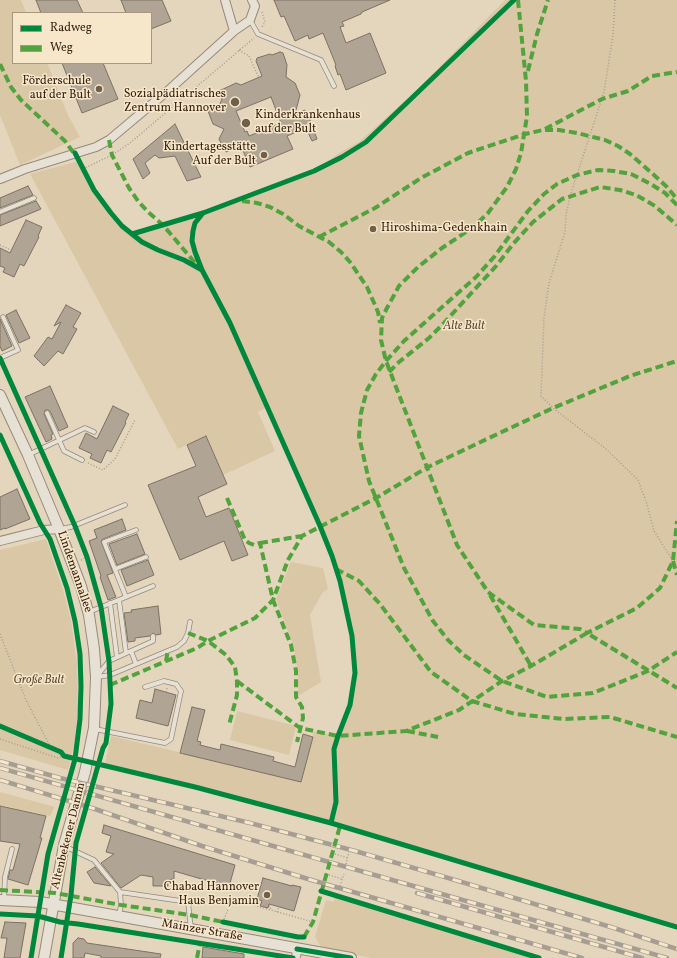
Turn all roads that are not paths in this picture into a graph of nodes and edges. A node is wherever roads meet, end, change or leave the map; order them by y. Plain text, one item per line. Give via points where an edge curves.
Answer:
1 (225, 0) edge
2 (252, 0) edge
3 (250, 20) junction
4 (234, 31) junction
5 (334, 86) dead end
6 (0, 179) edge
7 (34, 198) dead end
8 (0, 212) edge
9 (3, 317) dead end
10 (0, 358) edge
11 (0, 395) edge
12 (47, 413) dead end
13 (94, 432) dead end
14 (59, 440) junction
15 (28, 455) junction
16 (82, 460) road end
17 (126, 505) dead end
18 (60, 529) junction
19 (136, 530) dead end
20 (0, 541) edge
21 (146, 557) dead end
22 (115, 569) junction
23 (153, 586) dead end
24 (126, 597) junction
25 (119, 600) junction
26 (110, 603) junction
27 (88, 612) junction
28 (190, 622) dead end
29 (152, 636) dead end
30 (131, 651) junction
31 (126, 653) junction
32 (117, 657) junction
33 (136, 664) junction
34 (96, 677) junction
35 (145, 687) dead end
36 (94, 728) junction
37 (87, 761) joint
38 (64, 845) junction
39 (12, 849) dead end
40 (120, 892) junction
41 (2, 900) edge
42 (52, 905) junction
43 (119, 917) junction
44 (191, 929) junction
45 (296, 953) edge
46 (44, 958) edge
47 (350, 958) edge

1 - 4 street
2 - 3 street via 255,6
3 - 4 street
3 - 5 lane via 258,34 321,60
4 - 6 street via 109,140 96,147
7 - 8 lane
9 - 10 lane via 18,350
11 - 15 street, Lindemannallee
12 - 14 lane
13 - 14 lane via 86,428
14 - 15 lane
14 - 16 lane via 64,451
15 - 18 street, Lindemannallee
17 - 18 lane
18 - 20 street via 44,530
18 - 27 street, Lindemannallee
19 - 22 lane via 104,542
21 - 22 lane
22 - 24 lane
23 - 24 lane
24 - 25 lane
25 - 26 lane
25 - 31 lane
26 - 27 lane
26 - 32 lane
27 - 34 street, Lindemannallee
28 - 33 lane via 188,633 178,647
29 - 30 lane via 154,641
30 - 31 lane
30 - 33 lane
31 - 32 lane
32 - 34 lane via 109,661
33 - 34 lane via 110,675
34 - 36 street, Lindemannallee
35 - 36 lane via 164,681 176,684 181,691 171,739 165,743
36 - 37 street, Lindemannallee
37 - 38 street, Altenbekener Damm
38 - 40 lane via 94,860
38 - 42 street, Altenbekener Damm
39 - 41 lane
40 - 43 lane
40 - 44 lane via 188,902
41 - 42 street, Mainzer Straße
42 - 43 street, Mainzer Straße
42 - 46 street, Altenbekener Damm
43 - 44 street, Mainzer Straße
44 - 45 street, Mainzer Straße
45 - 47 street, Mainzer Straße

